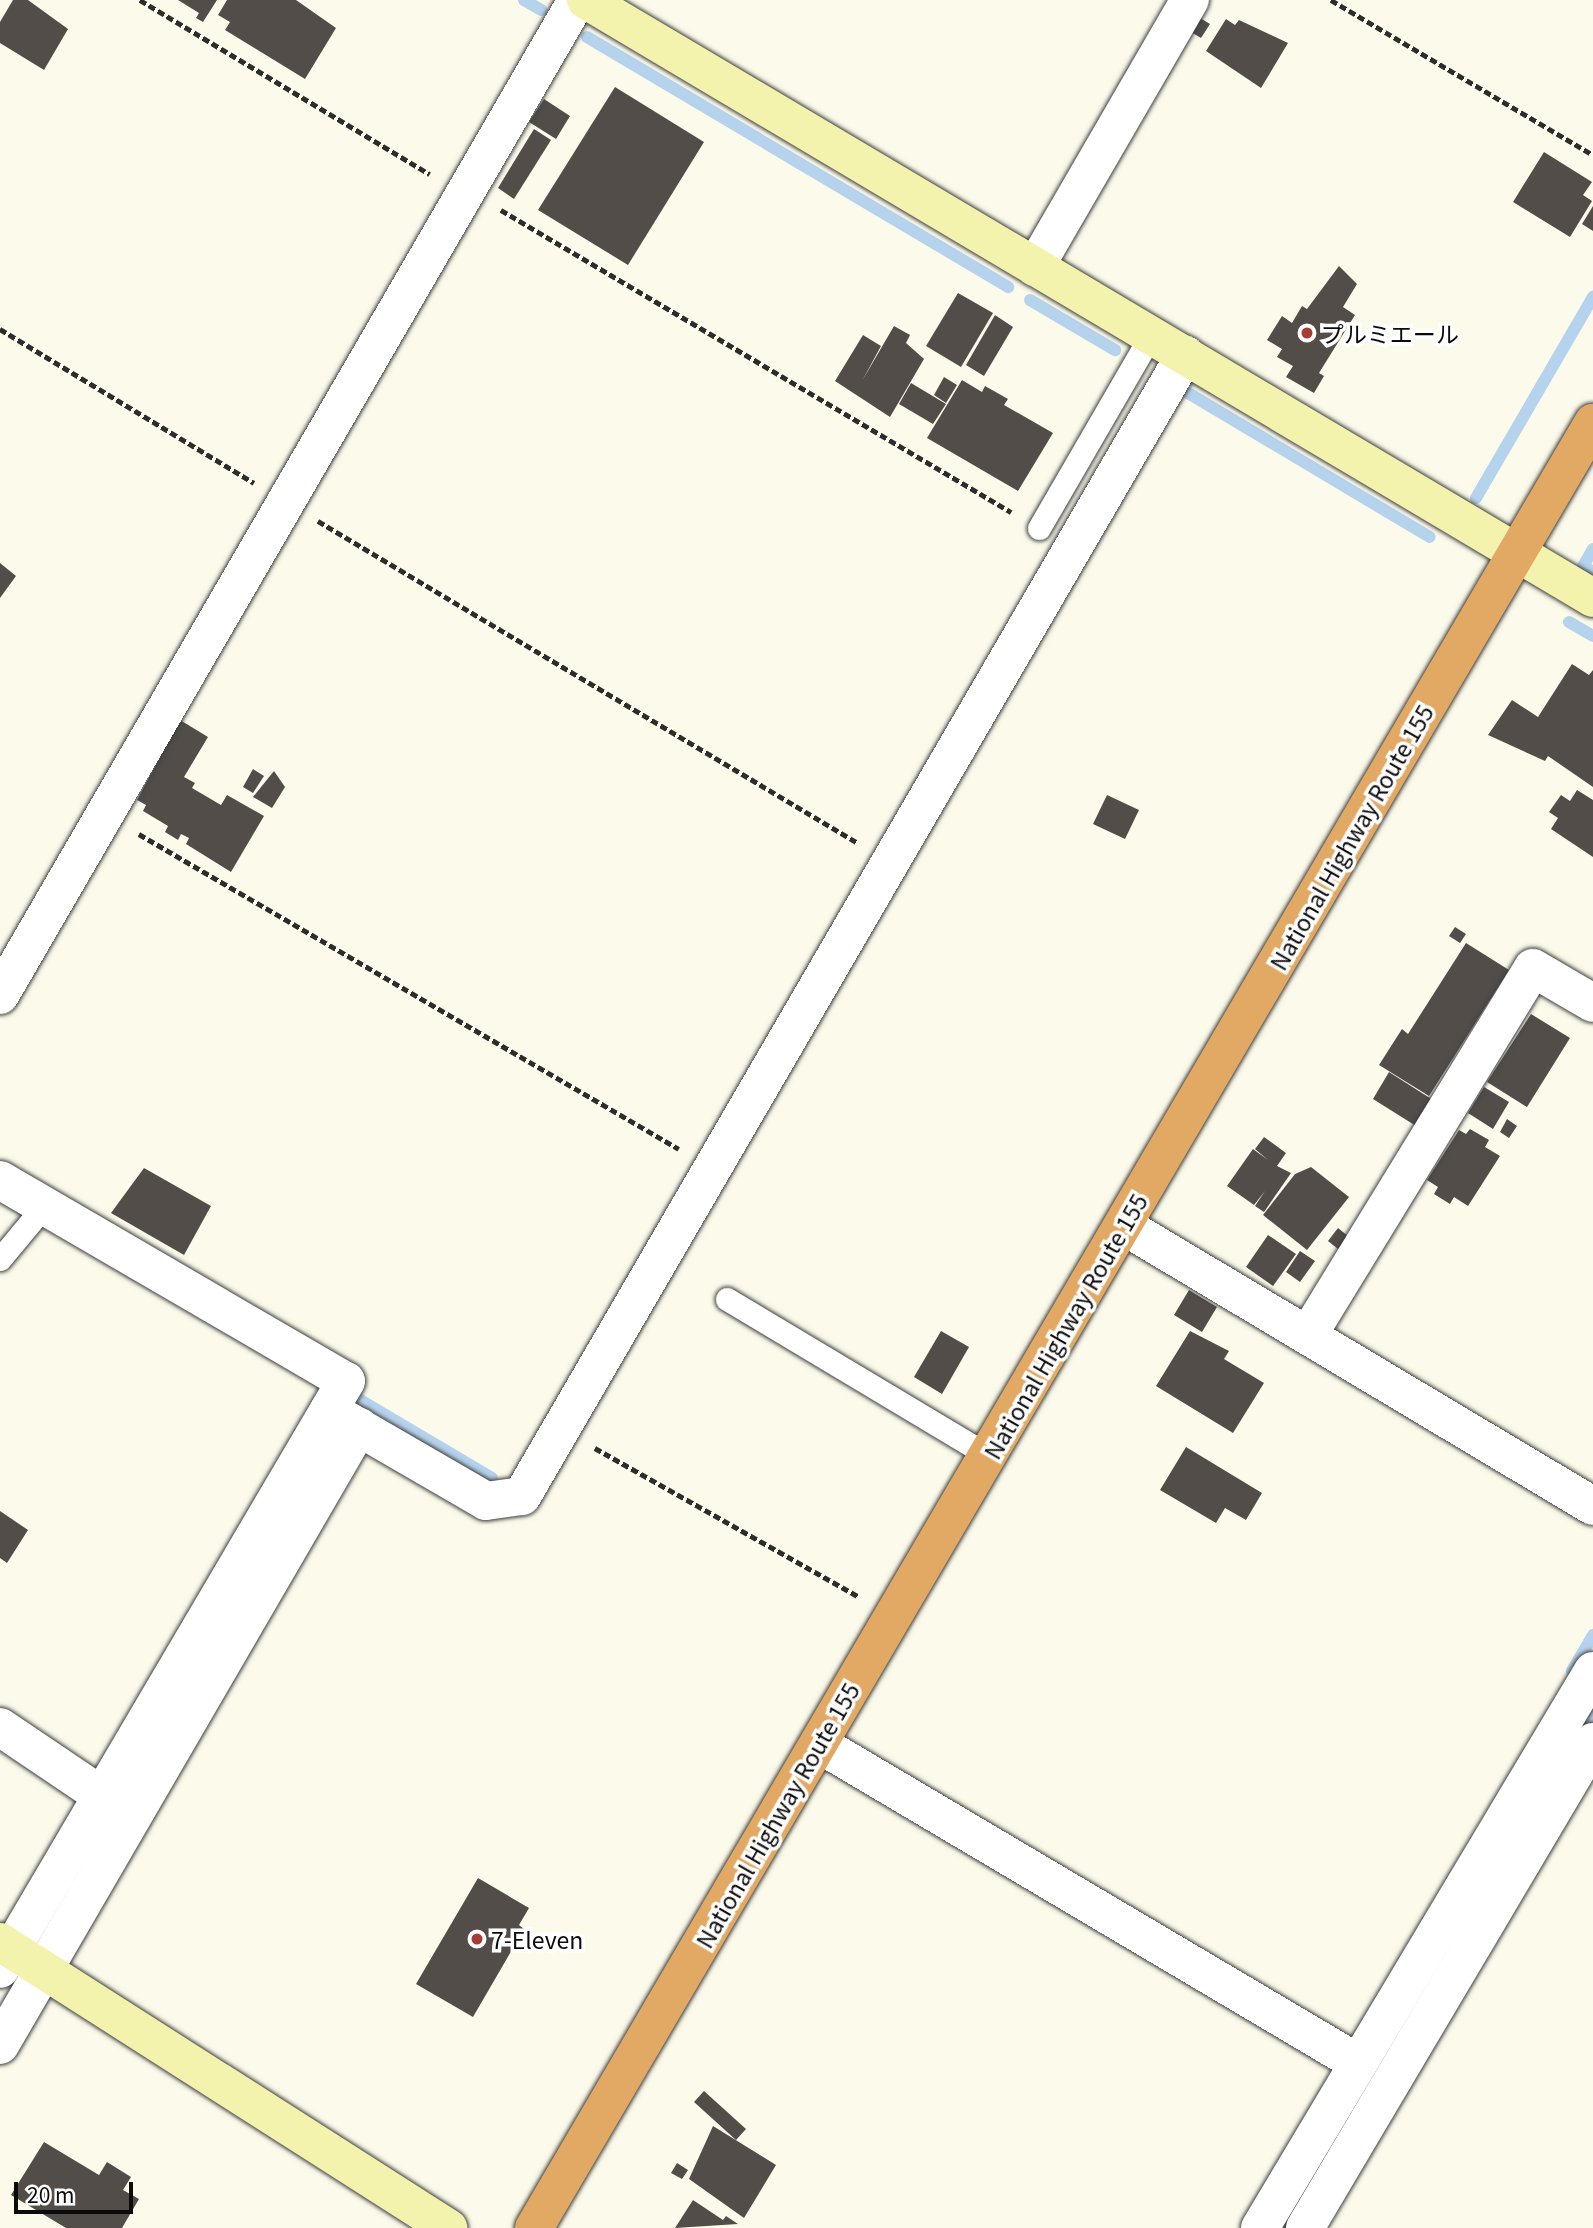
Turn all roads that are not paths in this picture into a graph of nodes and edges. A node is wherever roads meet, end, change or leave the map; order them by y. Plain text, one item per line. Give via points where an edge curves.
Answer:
1 (577, 0) edge
2 (586, 0) edge
3 (1190, 0) edge
4 (1035, 267) junction
5 (1151, 335) junction
6 (1185, 355) junction
7 (1593, 423) edge
8 (1039, 528) road end
9 (1517, 553) junction
10 (1593, 598) edge
11 (0, 995) edge
12 (1593, 1003) edge
13 (0, 1180) edge
14 (44, 1206) junction
15 (1124, 1226) junction
16 (0, 1259) edge
17 (727, 1298) dead end
18 (1308, 1335) junction
19 (344, 1419) junction
20 (989, 1456) junction
21 (1593, 1506) edge
22 (1593, 1671) edge
23 (0, 1727) edge
24 (1593, 1742) edge
25 (819, 1744) junction
26 (102, 1796) junction
27 (134, 1816) junction
28 (4, 1953) edge
29 (45, 1970) junction
30 (0, 2045) edge
31 (1358, 2063) junction
32 (448, 2228) edge
33 (534, 2228) edge
34 (1260, 2228) edge
35 (1305, 2228) edge

1 - 11 street
2 - 4 street
3 - 4 street
4 - 5 street
5 - 6 street
5 - 8 lane
6 - 9 street
6 - 19 street via 522,1496 485,1501
7 - 9 highway, National Highway Route 155
9 - 10 street
9 - 15 highway, National Highway Route 155
12 - 18 street via 1532,968
13 - 14 street
14 - 16 lane
14 - 19 street via 346,1381
15 - 18 street
15 - 20 highway, National Highway Route 155
17 - 20 lane
18 - 21 street
19 - 26 street
19 - 27 street
20 - 25 highway, National Highway Route 155
22 - 31 street
23 - 26 street
24 - 35 street
25 - 31 street
25 - 33 highway, National Highway Route 155
26 - 27 street
26 - 28 street
27 - 29 street
28 - 29 street
29 - 30 street
29 - 32 street
31 - 34 street

